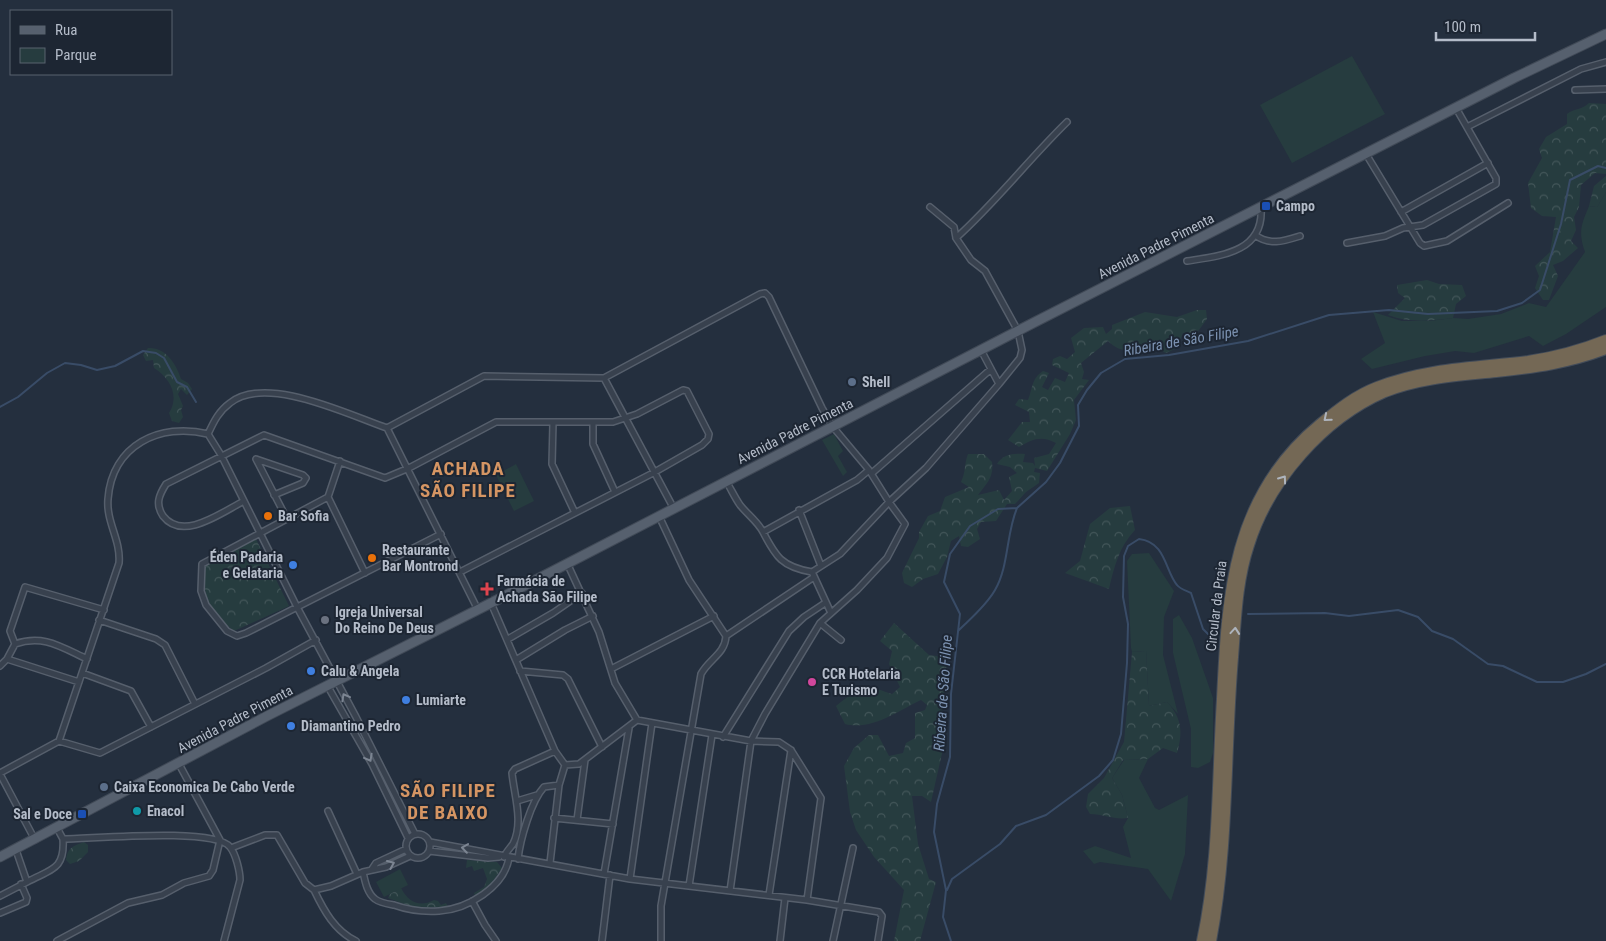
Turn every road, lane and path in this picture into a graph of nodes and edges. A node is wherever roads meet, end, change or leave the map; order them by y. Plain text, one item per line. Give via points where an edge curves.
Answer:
1 (1606, 34) edge
2 (1606, 62) edge
3 (1606, 89) edge
4 (1575, 90) dead end
5 (1456, 108) junction
6 (1067, 122) dead end
7 (1467, 127) junction
8 (1366, 154) junction
9 (1488, 164) junction
10 (1508, 203) dead end
11 (930, 206) dead end
12 (1261, 208) junction
13 (1401, 212) junction
14 (1410, 227) junction
15 (1255, 235) junction
16 (1300, 236) dead end
17 (956, 238) junction
18 (1347, 243) dead end
19 (1186, 261) dead end
20 (1018, 331) junction
21 (1606, 340) edge
22 (1606, 349) edge
23 (981, 350) junction
24 (990, 369) junction
25 (604, 378) junction
26 (999, 384) junction
27 (624, 419) junction
28 (553, 423) junction
29 (593, 424) junction
30 (833, 427) junction
31 (387, 428) junction
32 (208, 434) junction
33 (221, 455) junction
34 (340, 461) junction
35 (409, 468) junction
36 (653, 472) junction
37 (871, 472) junction
38 (726, 481) junction
39 (615, 492) junction
40 (274, 495) junction
41 (328, 497) junction
42 (244, 501) junction
43 (889, 502) junction
44 (674, 508) junction
45 (799, 510) junction
46 (575, 513) junction
47 (660, 516) junction
48 (286, 519) junction
49 (763, 532) junction
50 (261, 534) junction
51 (442, 534) junction
52 (567, 563) junction
53 (822, 566) junction
54 (460, 572) junction
55 (365, 573) junction
56 (813, 574) junction
57 (582, 592) junction
58 (825, 602) junction
59 (491, 604) junction
60 (297, 607) junction
61 (104, 610) junction
62 (478, 610) junction
63 (830, 613) junction
64 (593, 616) junction
65 (714, 616) junction
66 (99, 620) junction
67 (820, 623) junction
68 (726, 636) junction
69 (508, 639) junction
70 (316, 640) junction
71 (841, 640) dead end
72 (15, 644) junction
73 (7, 659) junction
74 (87, 659) junction
75 (516, 660) junction
76 (0, 666) edge
77 (611, 670) junction
78 (520, 671) junction
79 (82, 673) junction
80 (336, 681) junction
81 (79, 682) junction
82 (327, 686) junction
83 (195, 704) junction
84 (637, 720) junction
85 (652, 723) junction
86 (152, 727) junction
87 (630, 727) junction
88 (692, 731) junction
89 (712, 734) junction
90 (723, 737) junction
91 (59, 741) junction
92 (751, 741) junction
93 (602, 747) junction
94 (791, 750) junction
95 (555, 751) junction
96 (585, 760) junction
97 (179, 764) junction
98 (565, 765) junction
99 (0, 773) edge
100 (559, 785) junction
101 (537, 795) junction
102 (517, 801) junction
103 (328, 811) dead end
104 (554, 818) junction
105 (576, 820) junction
106 (613, 824) junction
107 (58, 828) junction
108 (415, 834) junction
109 (408, 838) junction
110 (63, 839) junction
111 (36, 840) junction
112 (220, 840) junction
113 (430, 842) junction
114 (231, 848) junction
115 (853, 848) dead end
116 (406, 849) junction
117 (16, 850) junction
118 (429, 851) junction
119 (410, 856) junction
120 (0, 857) edge
121 (504, 857) junction
122 (518, 859) junction
123 (550, 863) junction
124 (372, 869) junction
125 (360, 873) junction
126 (607, 875) junction
127 (630, 879) junction
128 (27, 882) junction
129 (21, 884) junction
130 (666, 884) junction
131 (689, 886) junction
132 (314, 890) junction
133 (730, 891) junction
134 (0, 896) edge
135 (769, 896) junction
136 (785, 898) junction
137 (808, 900) junction
138 (472, 901) junction
139 (842, 907) junction
140 (0, 914) edge
141 (68, 938) edge
142 (57, 941) edge
143 (224, 941) edge
144 (356, 941) edge
145 (496, 941) edge
146 (602, 941) edge
147 (661, 941) edge
148 (780, 941) edge
149 (833, 941) edge
150 (878, 941) edge
151 (1202, 941) edge
152 (1211, 941) edge

1 - 5 main road, Avenida Padre Pimenta
2 - 7 street via 1581,69
3 - 4 street
5 - 7 street
5 - 8 main road, Avenida Padre Pimenta
6 - 17 street
7 - 9 street
8 - 12 main road, Avenida Padre Pimenta
8 - 13 street
9 - 13 street
9 - 14 street via 1497,181 1494,186 1423,225
10 - 14 street via 1441,244 1422,245
11 - 17 street via 954,226
12 - 15 street via 1260,226
12 - 20 main road, Avenida Padre Pimenta
13 - 14 street
14 - 18 street via 1385,236
15 - 16 street via 1272,242
15 - 19 street via 1236,251
17 - 20 street via 971,260 985,271
20 - 23 main road, Avenida Padre Pimenta
20 - 26 street via 1022,350 1020,358
21 -> 151 highway, Circular da Praia via 1543,358 1430,372 1375,388 1344,405 1315,428 1269,482 1245,530 1229,593 1214,853
152 -> 22 highway, Circular da Praia via 1223,850 1231,674 1239,586 1253,532 1280,483 1306,450 1336,422 1359,405 1384,393 1431,380 1550,366
23 - 24 street
23 - 30 main road, Avenida Padre Pimenta
24 - 26 street
24 - 37 street
25 - 27 street
25 - 30 street via 765,293
25 - 31 street via 484,376
26 - 43 street via 926,468
27 - 29 street
27 - 36 street
27 - 36 street via 683,390 687,391 701,415 708,439
28 - 29 street
28 - 35 street via 496,422
28 - 46 street via 552,464
29 - 39 street via 593,444
30 - 37 street
30 - 38 main road, Avenida Padre Pimenta
31 - 32 street via 292,395 268,392 249,393 231,402 217,415
31 - 35 street
32 - 33 street
32 - 61 street via 182,430 156,433 141,441 116,468 108,500 120,551
33 - 34 street via 264,434
33 - 42 street
33 - 42 street via 166,484 158,496 158,509 168,522 193,526
34 - 35 street via 385,478
34 - 41 street
35 - 51 street
36 - 39 street
36 - 44 street
37 - 43 street
37 - 45 street
38 - 44 main road, Avenida Padre Pimenta
38 - 49 street via 740,505
39 - 46 street
40 - 40 street via 303,483 306,478 256,459
40 - 48 street
41 - 48 street
41 - 55 street
42 - 50 street
43 - 53 street via 845,549
43 - 63 street via 904,521 903,528 887,558
44 - 47 main road, Avenida Padre Pimenta
45 - 49 street
45 - 53 street
46 - 54 street
47 - 52 main road, Avenida Padre Pimenta
47 - 65 street via 690,580
48 - 50 street
49 - 56 street via 770,548 781,560
50 - 60 street
50 - 60 street via 202,564 201,591 206,605 227,631 237,636
51 - 54 street
51 - 55 street
52 - 57 street
52 - 59 main road, Avenida Padre Pimenta
53 - 56 street
54 - 62 street
55 - 60 street
56 - 58 street
56 - 68 street
57 - 64 street
57 - 69 street
58 - 63 street
58 - 90 street via 789,631
59 - 62 main road, Avenida Padre Pimenta
59 - 69 street
60 - 70 street
61 - 66 street
61 - 72 street via 25,587 10,631
62 - 80 main road, Avenida Padre Pimenta
63 - 67 street
64 - 75 street
64 - 77 street
65 - 68 street
65 - 77 street
66 - 74 street
66 - 83 street via 165,645
67 - 71 street
67 - 92 street
68 - 88 street via 722,652 707,663 701,674
69 - 75 street
70 - 80 street
70 - 83 street
72 - 73 street
72 - 74 street via 30,639 41,640
73 - 76 street
73 - 81 street
74 - 79 street
75 - 78 street
77 - 84 street
78 - 93 street via 563,675 568,679
78 - 95 street
79 - 81 street
79 - 86 street via 131,691
80 - 82 main road, Avenida Padre Pimenta
108 -> 80 street
81 - 91 street
82 - 97 main road, Avenida Padre Pimenta
82 -> 109 street via 368,757
83 - 86 street
84 - 85 street
84 - 87 street
85 - 88 street
85 - 127 street
86 - 91 street via 100,753
87 - 93 street
87 - 106 street
88 - 89 street
88 - 130 street
89 - 90 street
89 - 131 street
90 - 92 street
91 - 99 street
92 - 94 street via 780,742
92 - 133 street
93 - 96 street
94 - 135 street
94 - 137 street via 822,798
95 - 98 street
95 - 102 street via 515,769 512,773
96 - 98 street via 573,766
96 - 105 street
97 - 107 main road, Avenida Padre Pimenta
97 - 112 street
98 - 100 street
99 - 111 street
100 - 101 street via 544,787
100 - 104 street
101 - 102 street
101 - 122 street
102 - 121 street via 517,825 512,844
103 - 125 street
104 - 105 street
104 - 123 street
105 - 106 street
106 - 126 street
107 - 110 street
107 - 111 main road, Avenida Padre Pimenta
108 - 109 street
108 - 113 street via 426,836
109 - 116 street
110 - 112 street via 186,835
110 - 128 street via 64,855 56,867
111 - 117 main road, Avenida Padre Pimenta
112 - 114 street
112 - 141 street via 209,876 184,883 162,895 128,903
113 - 118 street
121 -> 113 street
114 - 132 street via 265,835 276,835 305,883
114 - 143 street via 240,880
115 - 139 street
116 - 119 street
116 - 124 street via 376,863
117 - 120 main road, Avenida Padre Pimenta
117 - 128 street
118 - 119 street via 421,858
118 - 121 street
124 -> 119 street via 386,867
121 - 122 street
121 - 138 street via 506,870 490,888
122 - 123 street
123 - 126 street
124 - 125 street
125 - 132 street
125 - 138 street via 376,900 410,910 440,911
126 - 127 street
126 - 146 street
127 - 130 street
128 - 129 street
129 - 134 street
129 - 140 street via 26,902
130 - 131 street
130 - 147 street via 661,906
131 - 133 street
132 - 144 street via 326,914
133 - 135 street
135 - 136 street
136 - 137 street
136 - 148 street
137 - 139 street
138 - 145 street
139 - 149 street
139 - 150 street via 881,912
141 - 142 street

